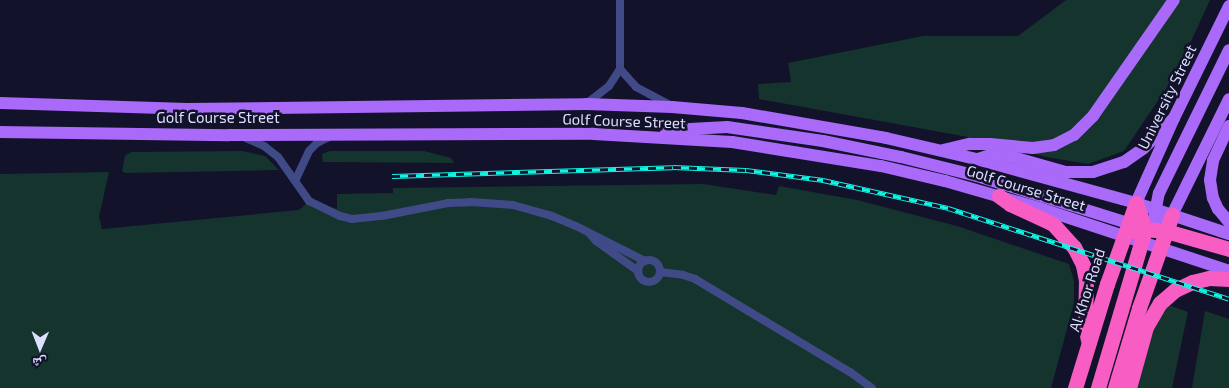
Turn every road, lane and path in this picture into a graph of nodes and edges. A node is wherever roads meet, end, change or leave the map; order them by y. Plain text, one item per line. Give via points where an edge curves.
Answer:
1 (620, 0) edge
2 (1174, 0) edge
3 (1229, 6) edge
4 (1229, 50) edge
5 (620, 69) junction
6 (1229, 99) edge
7 (0, 103) edge
8 (586, 104) junction
9 (672, 107) junction
10 (1174, 118) junction
11 (1229, 126) edge
12 (0, 132) edge
13 (336, 134) junction
14 (229, 135) junction
15 (654, 136) junction
16 (940, 151) junction
17 (976, 160) junction
18 (296, 179) junction
19 (999, 196) junction
20 (1136, 204) junction
21 (1172, 215) junction
22 (1229, 222) edge
23 (1145, 227) junction
24 (590, 234) junction
25 (1229, 234) edge
26 (1160, 248) junction
27 (1229, 249) edge
28 (645, 261) junction
29 (1229, 270) edge
30 (638, 271) junction
31 (660, 272) junction
32 (1229, 279) edge
33 (1089, 343) junction
34 (872, 388) edge
35 (1075, 388) edge
36 (1098, 388) edge
37 (1115, 388) edge
38 (1129, 388) edge

1 - 5 street
2 - 16 main road via 1093,116 1074,135 1054,145 1033,148 970,144
3 - 10 main road, University Street
4 - 23 main road via 1168,171
5 - 8 street via 609,86
5 - 9 street via 636,88
6 - 21 main road
7 - 8 main road, Golf Course Street via 187,110
8 - 9 main road, Golf Course Street
9 - 16 main road, Golf Course Street via 816,124
10 - 17 main road via 1144,148 1124,162 1093,172 1065,172 1009,156
10 - 20 main road, University Street
11 - 22 main road via 1213,161 1210,180 1216,203
12 - 14 main road, Golf Course Street
13 - 14 main road, Golf Course Street
13 - 15 main road, Golf Course Street
13 - 18 street via 317,143 309,152
14 - 18 street via 251,139 264,146 278,156
15 - 19 main road, Golf Course Street via 795,150 881,166
15 - 23 main road via 690,129 727,127 823,141 949,169
16 - 17 main road, Golf Course Street
17 - 20 main road, Golf Course Street
18 - 24 street via 309,201 329,213 352,219 448,203 493,203 552,216
19 - 23 main road, Golf Course Street
19 - 33 highway via 1053,224 1074,247 1086,280 1085,326
20 - 23 highway, Al Khor Road
20 - 23 main road, Golf Course Street
21 - 23 highway, Al Khor Road
21 - 25 main road
23 - 26 highway, Al Khor Road
23 - 27 highway
23 - 33 highway, Al Khor Road
23 - 36 highway
24 - 28 street
24 - 30 street
26 - 29 main road
26 - 37 highway, Al Khor Road
28 - 30 street
28 - 31 street via 656,262
30 - 31 street via 640,279 650,282 656,280
31 - 34 street via 683,274 695,279
32 - 38 highway via 1209,278 1192,282 1174,290 1160,302 1146,327
33 - 35 highway, Al Khor Road

